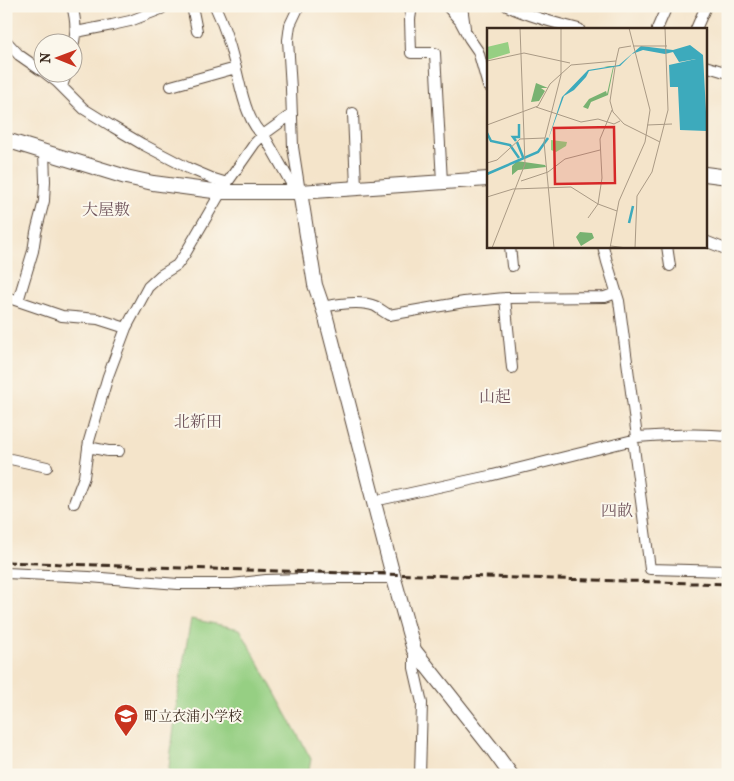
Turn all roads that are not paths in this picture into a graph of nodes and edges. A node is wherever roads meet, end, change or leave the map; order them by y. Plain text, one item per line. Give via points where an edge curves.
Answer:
1 (72, 6) edge
2 (161, 6) edge
3 (192, 6) edge
4 (215, 6) edge
5 (300, 6) edge
6 (412, 6) edge
7 (447, 6) edge
8 (462, 6) edge
9 (508, 6) edge
10 (668, 6) edge
11 (706, 6) edge
12 (574, 28) edge
13 (657, 28) edge
14 (696, 28) edge
15 (197, 31) dead end
16 (465, 31) junction
17 (76, 32) joint
18 (6, 41) edge
19 (32, 64) edge
20 (706, 66) edge
21 (236, 68) junction
22 (728, 73) edge
23 (57, 82) edge
24 (63, 82) edge
25 (487, 83) edge
26 (62, 86) junction
27 (171, 86) dead end
28 (353, 113) dead end
29 (292, 114) junction
30 (353, 124) junction
31 (365, 124) dead end
32 (263, 135) junction
33 (6, 140) edge
34 (44, 152) junction
35 (706, 174) edge
36 (728, 177) edge
37 (487, 179) edge
38 (442, 182) junction
39 (356, 187) junction
40 (225, 189) junction
41 (298, 192) junction
42 (706, 241) edge
43 (510, 248) edge
44 (605, 248) edge
45 (666, 248) edge
46 (728, 250) edge
47 (512, 266) dead end
48 (670, 266) dead end
49 (616, 293) junction
50 (6, 297) edge
51 (505, 298) junction
52 (18, 301) junction
53 (322, 306) junction
54 (126, 328) junction
55 (512, 368) dead end
56 (728, 436) edge
57 (635, 439) junction
58 (88, 447) junction
59 (119, 451) dead end
60 (6, 458) edge
61 (47, 467) dead end
62 (374, 501) junction
63 (74, 503) dead end
64 (728, 571) edge
65 (6, 574) edge
66 (394, 578) junction
67 (414, 650) junction
68 (420, 775) edge
69 (511, 775) edge

1 - 17 street
2 - 17 street via 161,9 130,21
3 - 15 street
4 - 21 street
5 - 29 street via 290,25 288,40
6 - 38 street via 411,53 435,52
7 - 16 street
8 - 16 street
9 - 12 street via 530,16
10 - 13 street
11 - 14 street
16 - 25 street via 478,52
18 - 19 street
20 - 22 street
21 - 27 street
21 - 32 street via 253,123
23 - 26 street
24 - 26 street
26 - 40 street via 84,109 113,128 214,179
28 - 30 street
29 - 32 street
29 - 41 street
30 - 31 street
30 - 39 street
32 - 40 street
32 - 41 street
33 - 34 street
34 - 40 street via 153,183
34 - 52 street via 44,201
35 - 36 street
37 - 38 street
38 - 39 street
39 - 41 street
40 - 41 street
40 - 54 street via 177,265 148,287
41 - 53 street via 315,285
42 - 46 street
43 - 47 street
44 - 49 street
45 - 48 street
49 - 51 street via 605,297
49 - 57 street
50 - 52 street
51 - 53 street via 389,315 363,304
51 - 55 street
52 - 54 street via 62,316 98,319
53 - 62 street
54 - 58 street via 108,376
56 - 57 street via 679,434
57 - 62 street
57 - 64 street via 650,569
58 - 59 street
58 - 63 street via 84,477
60 - 61 street
62 - 66 street
65 - 66 street via 178,584
66 - 67 street
67 - 68 street via 414,668 422,703
67 - 69 street

